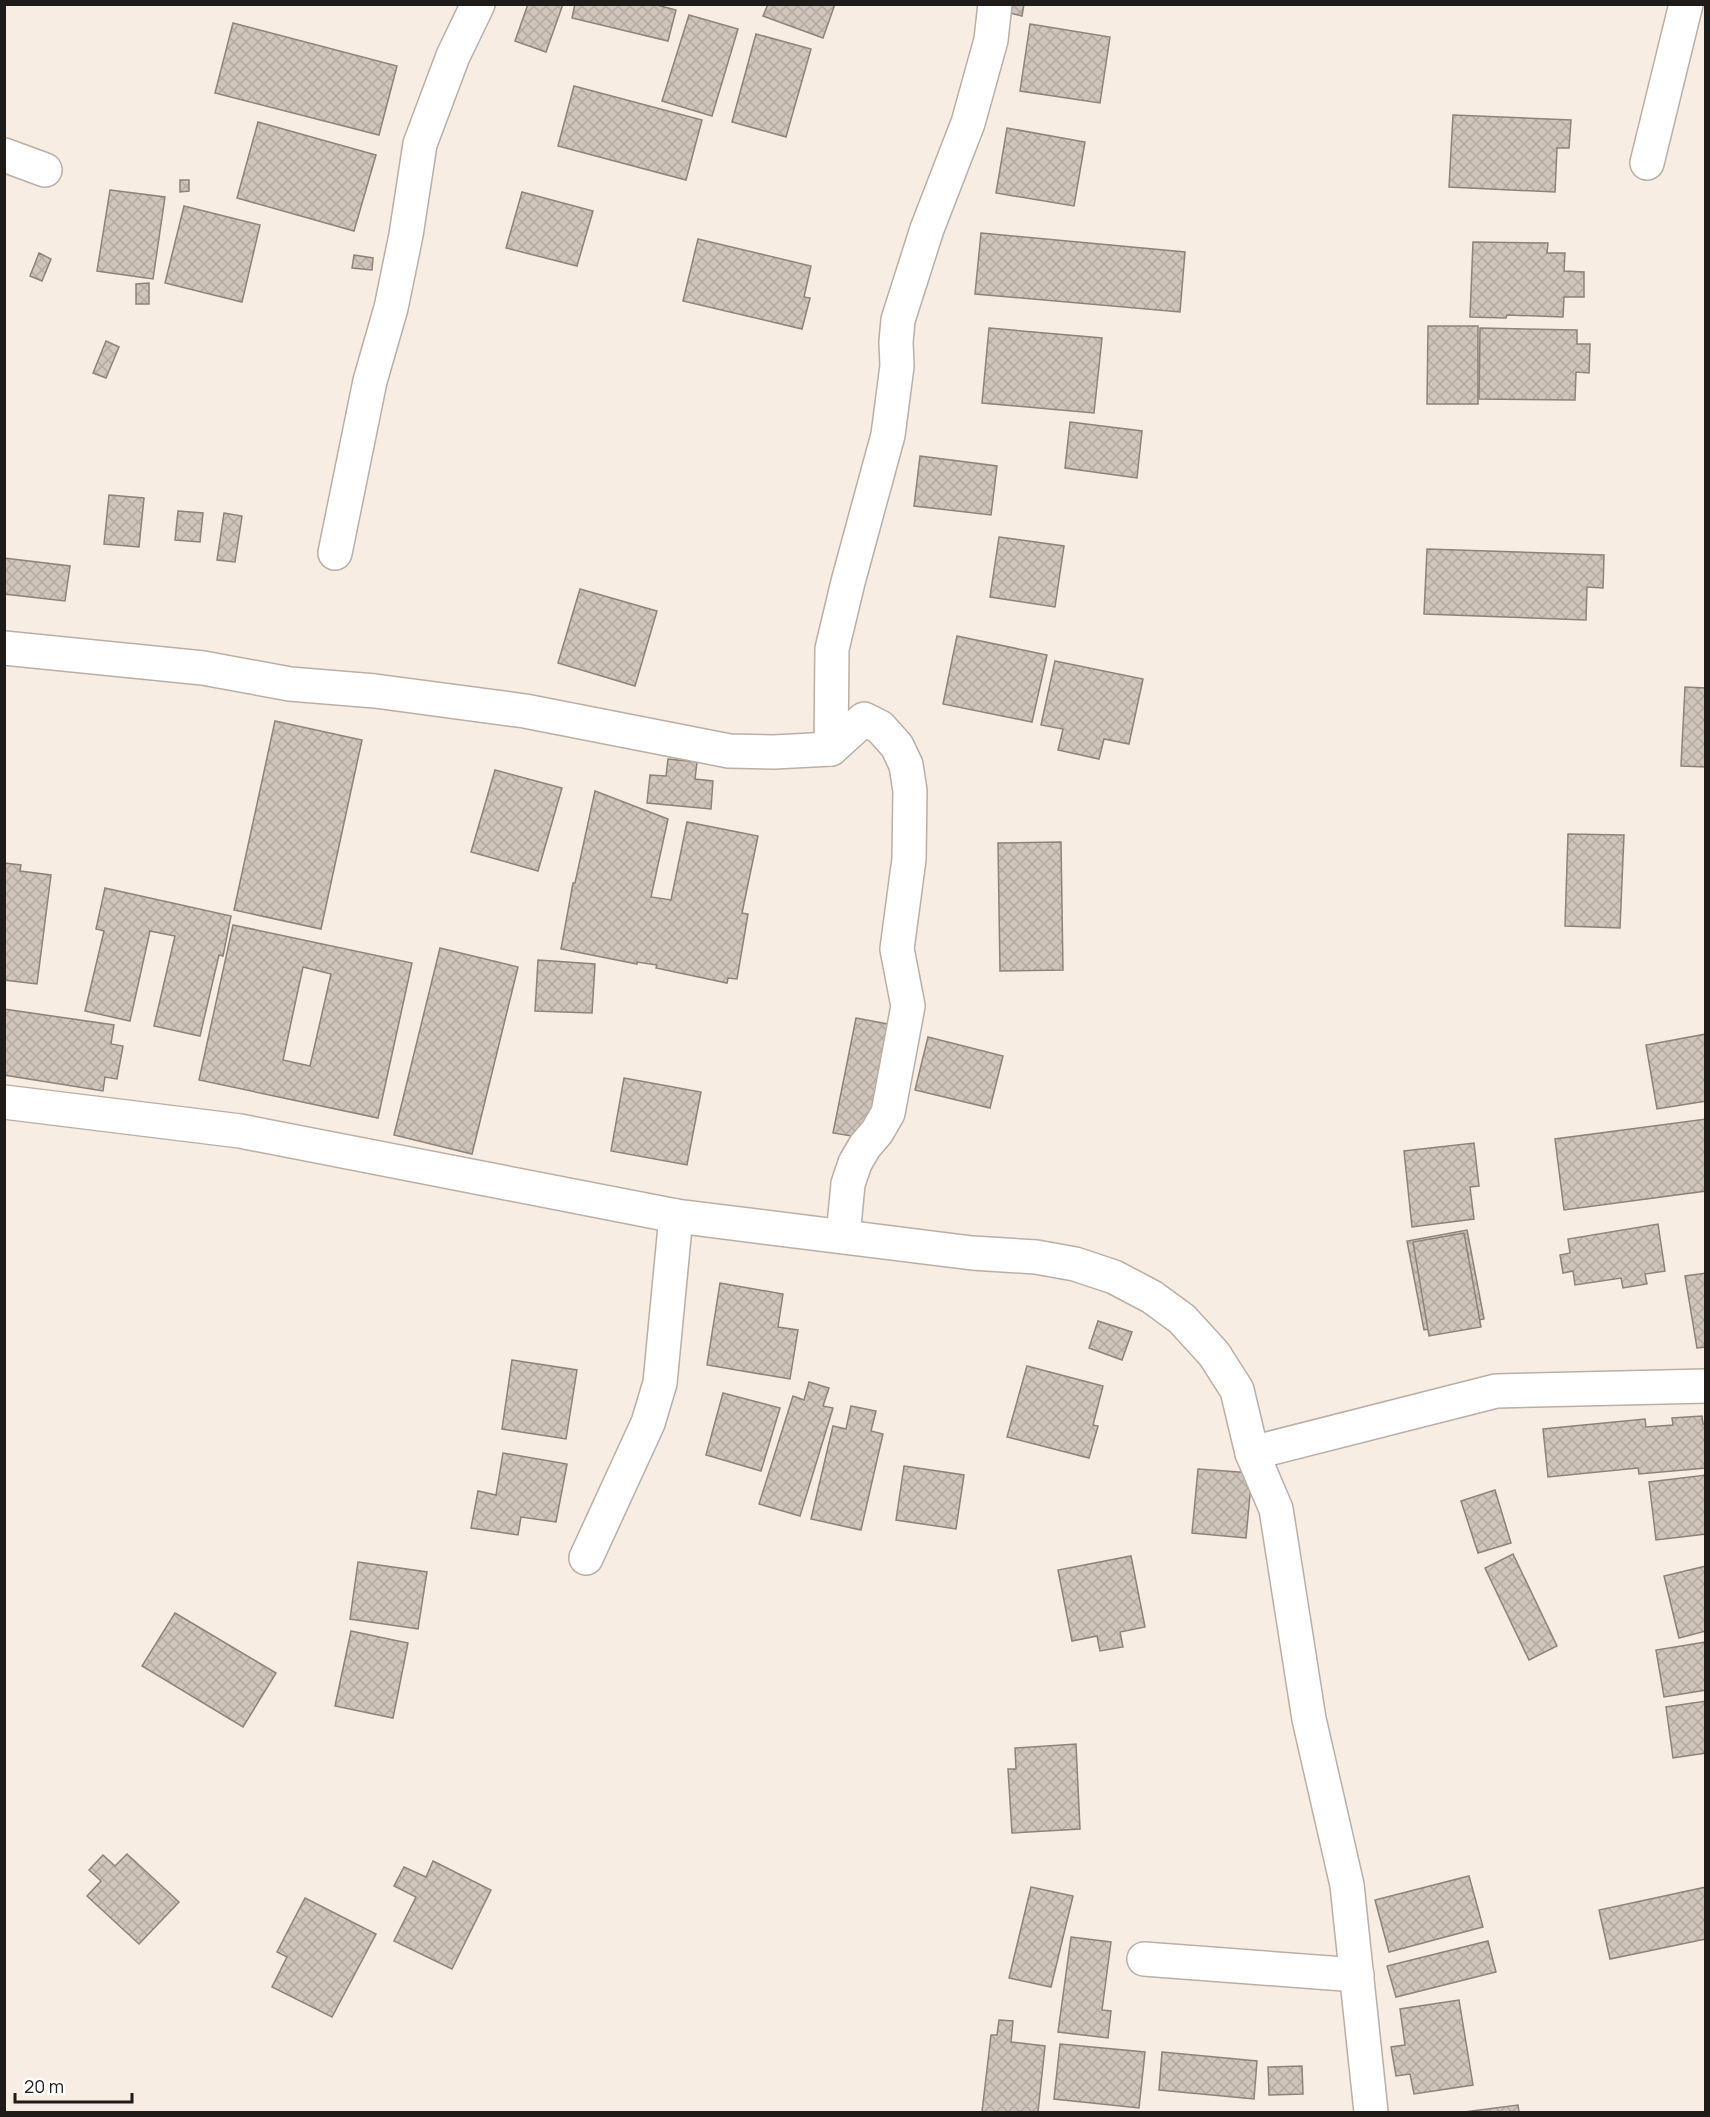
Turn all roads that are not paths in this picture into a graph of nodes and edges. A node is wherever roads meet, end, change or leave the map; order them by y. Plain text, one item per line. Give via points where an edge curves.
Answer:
1 (478, 4) edge
2 (995, 4) edge
3 (1686, 4) edge
4 (4, 155) edge
5 (1647, 163) dead end
6 (45, 170) dead end
7 (335, 553) dead end
8 (4, 648) edge
9 (831, 749) junction
10 (4, 1102) edge
11 (676, 1216) junction
12 (843, 1236) junction
13 (1706, 1386) edge
14 (1252, 1453) junction
15 (586, 1558) dead end
16 (1144, 1959) dead end
17 (1357, 1975) junction
18 (1371, 2112) edge

1 - 7 street via 453,56 420,144 391,308 370,381
2 - 9 street via 991,40 968,123 927,229 898,320 888,435 832,649
3 - 5 street
4 - 6 street
8 - 9 street via 203,668 290,684 525,711 729,751
9 - 12 street via 864,718 880,727 897,746 906,765 910,791 909,859 897,950 908,1006 888,1113 855,1163 848,1184
10 - 11 street via 240,1131
11 - 12 street
11 - 15 street via 660,1383 648,1423
12 - 14 street via 1075,1264 1114,1277 1152,1297 1182,1320 1214,1354 1237,1390
13 - 14 street via 1496,1391
14 - 17 street via 1276,1509 1309,1719 1347,1885
16 - 17 street
17 - 18 street

